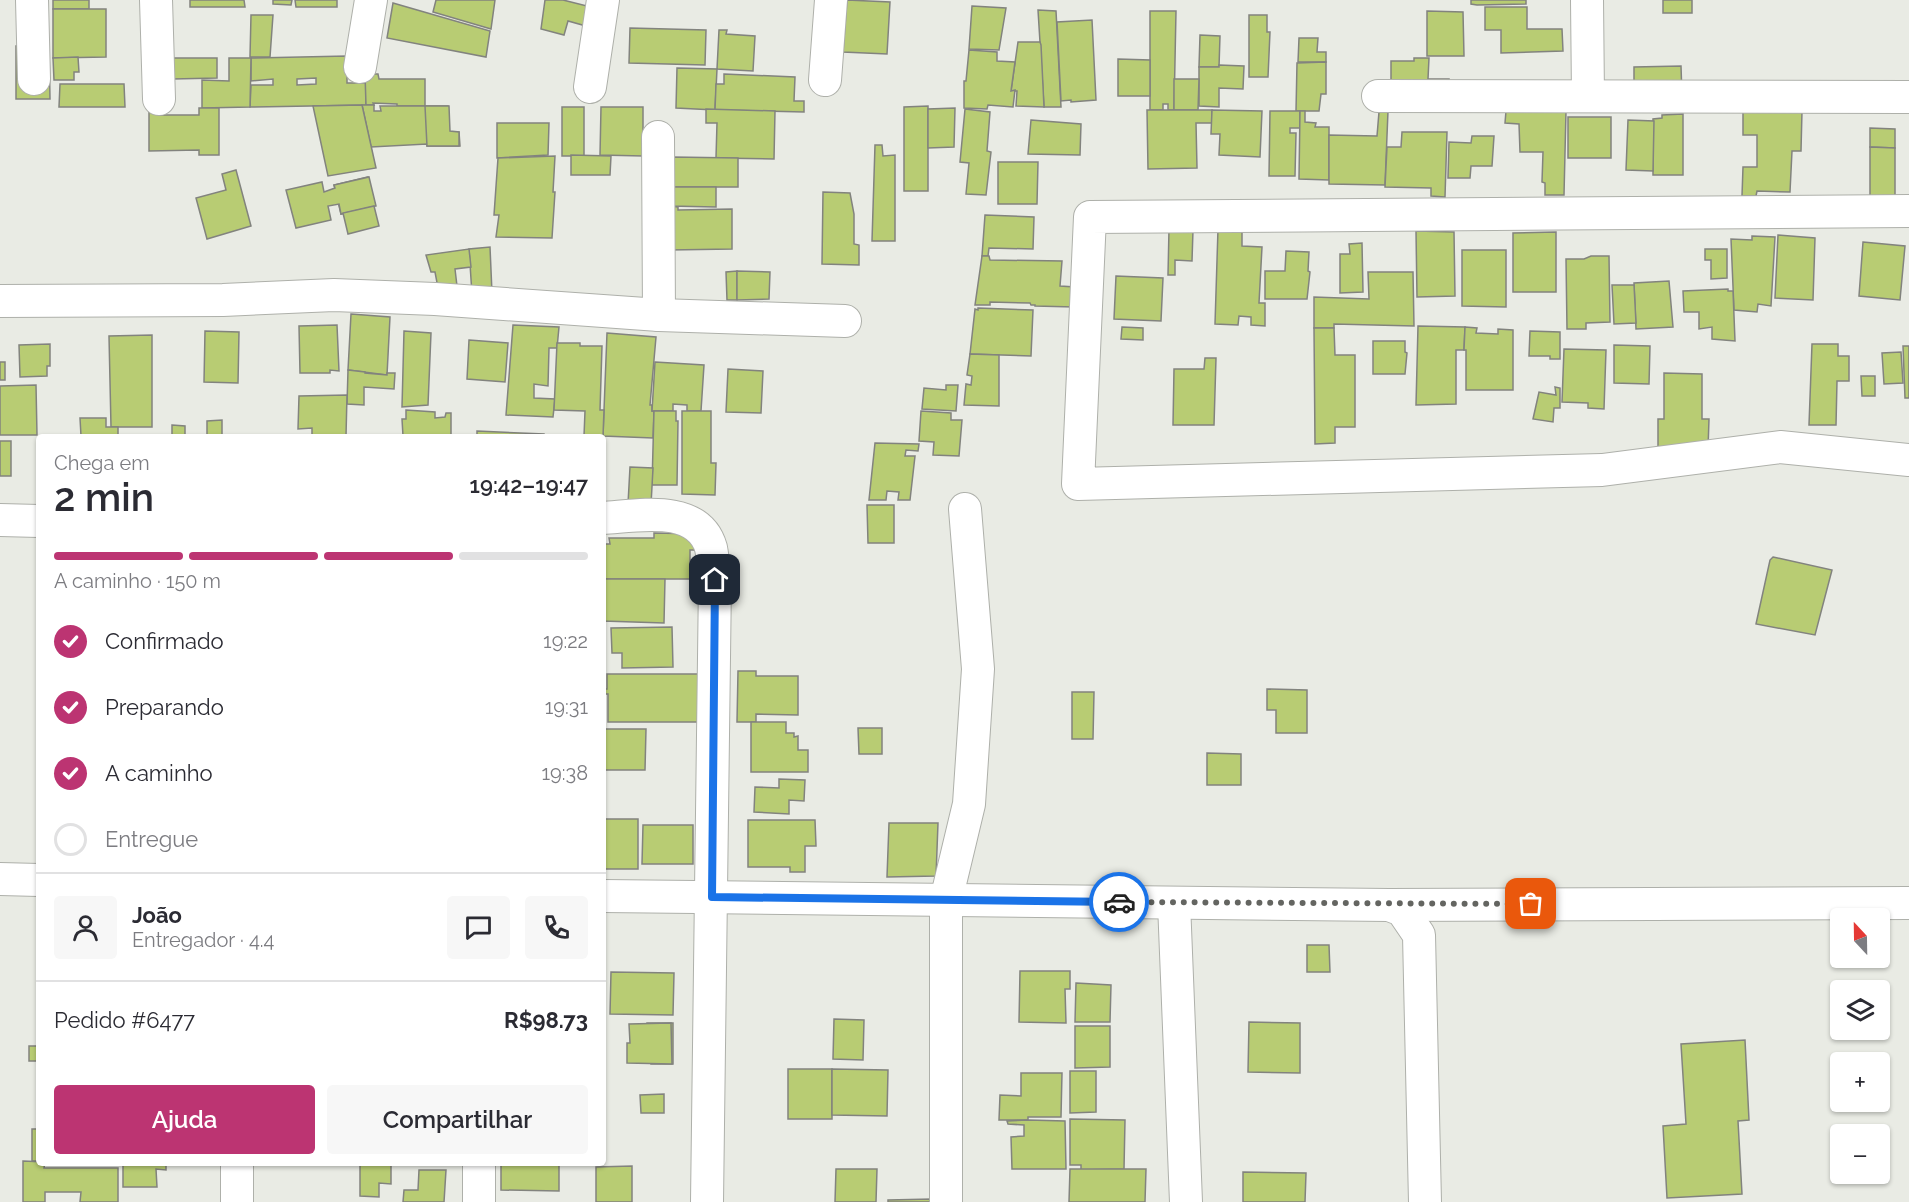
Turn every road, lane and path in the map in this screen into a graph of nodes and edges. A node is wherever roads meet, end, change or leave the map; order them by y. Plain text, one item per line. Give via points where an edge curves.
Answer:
1 (33, 0) edge
2 (156, 0) edge
3 (371, 0) edge
4 (603, 0) edge
5 (831, 0) edge
6 (1587, 0) edge
7 (360, 67) dead end
8 (34, 79) dead end
9 (825, 80) dead end
10 (590, 87) dead end
11 (1378, 96) dead end
12 (1588, 96) junction
13 (1909, 98) edge
14 (159, 99) dead end
15 (658, 137) dead end
16 (1909, 211) edge
17 (0, 301) edge
18 (659, 315) junction
19 (845, 321) dead end
20 (1909, 460) edge
21 (965, 508) dead end
22 (606, 518) edge
23 (0, 520) edge
24 (36, 521) edge
25 (0, 879) edge
26 (36, 880) edge
27 (606, 896) edge
28 (712, 897) junction
29 (946, 900) junction
30 (1174, 903) junction
31 (1909, 903) edge
32 (1389, 905) junction
33 (237, 1166) edge
34 (479, 1166) edge
35 (237, 1202) edge
36 (479, 1202) edge
37 (707, 1202) edge
38 (946, 1202) edge
39 (1186, 1202) edge
40 (1425, 1202) edge

1 - 8 street
2 - 14 street
3 - 7 street
4 - 10 street
5 - 9 street
6 - 12 street
11 - 12 street
12 - 13 street
15 - 18 street
16 - 20 street via 1090,217 1078,484 1602,470 1780,447
17 - 18 street via 223,300 334,295
18 - 19 street
21 - 29 street via 978,669 969,804
22 - 28 street via 671,515 692,522 710,546 715,580
23 - 24 street
25 - 26 street
27 - 28 street
28 - 29 street
28 - 37 street
29 - 30 street
29 - 38 street
30 - 32 street
30 - 39 street
31 - 32 street
32 - 40 street via 1402,910 1419,935
33 - 35 street
34 - 36 street

